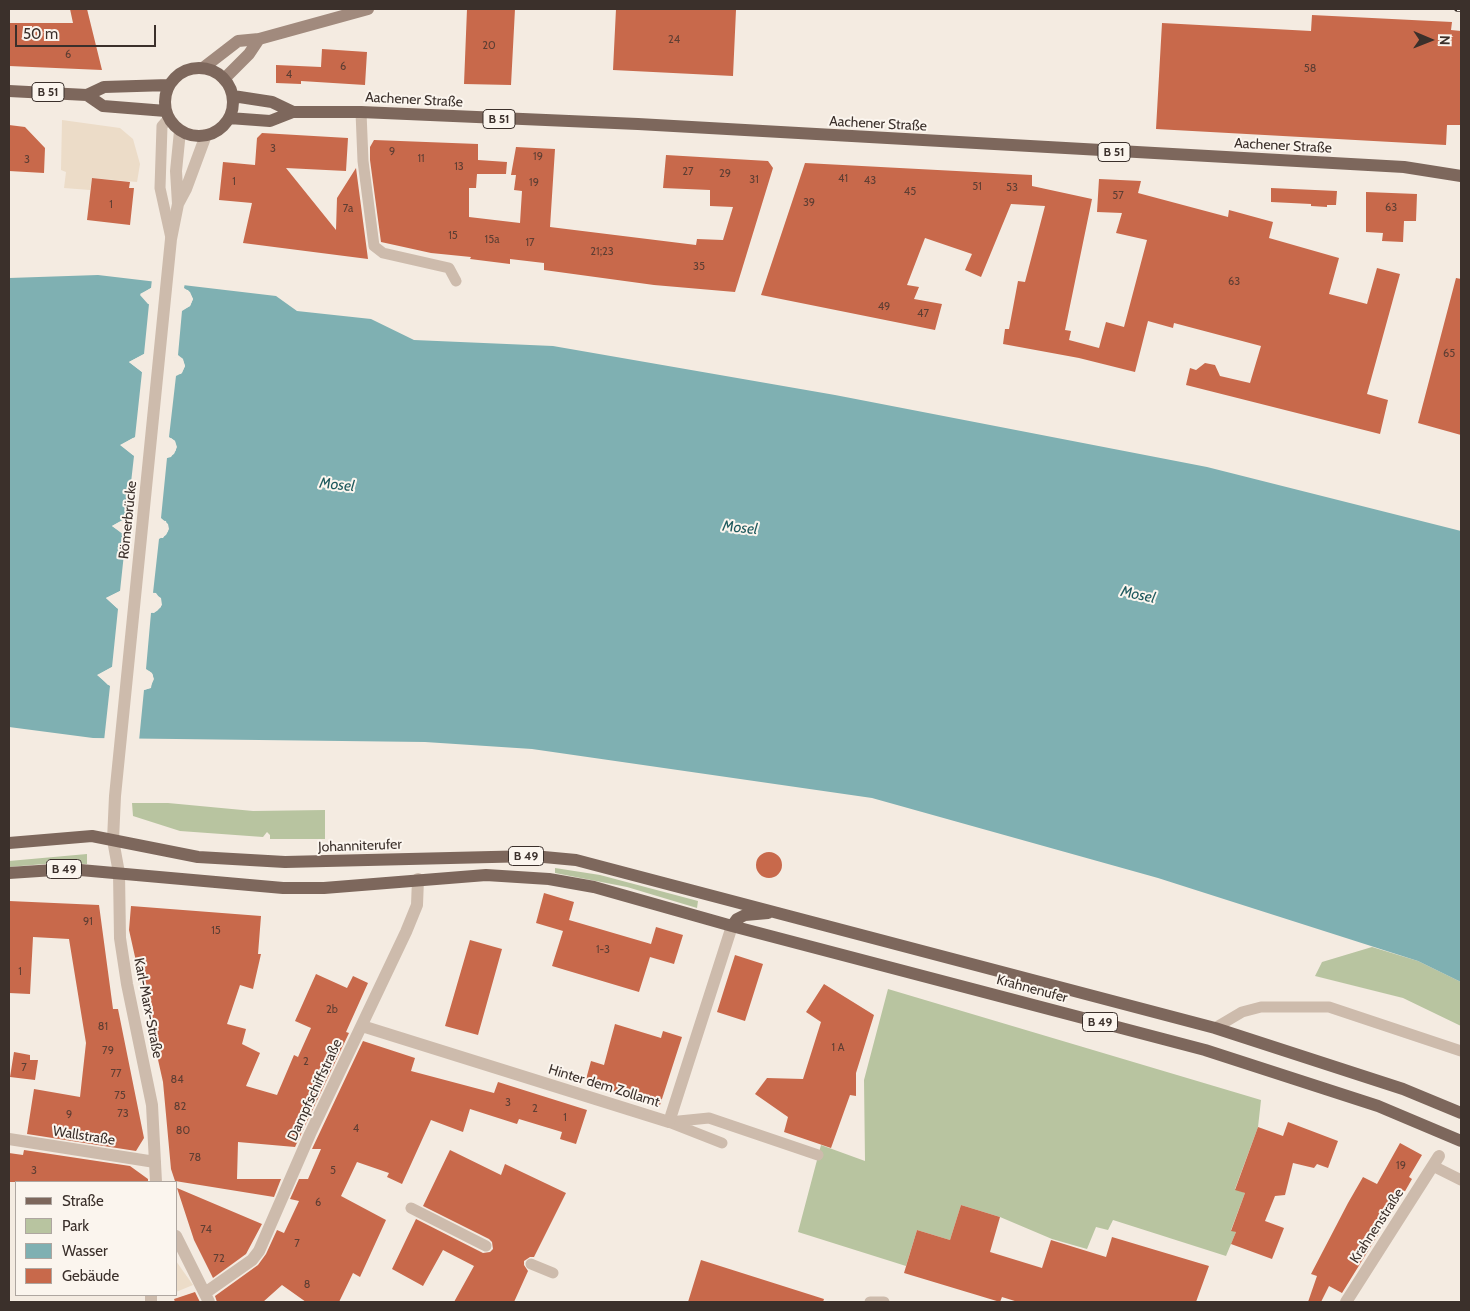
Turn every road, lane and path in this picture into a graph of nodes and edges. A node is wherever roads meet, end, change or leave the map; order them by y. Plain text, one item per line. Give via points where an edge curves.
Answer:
1 (368, 9) edge
2 (259, 39) junction
3 (203, 68) junction
4 (224, 79) junction
5 (169, 85) junction
6 (9, 91) edge
7 (86, 95) junction
8 (233, 96) junction
9 (293, 112) junction
10 (360, 112) junction
11 (167, 114) junction
12 (229, 118) junction
13 (180, 131) junction
14 (206, 135) junction
15 (1461, 176) edge
16 (178, 204) junction
17 (171, 239) junction
18 (456, 281) dead end
19 (113, 840) junction
20 (9, 843) edge
21 (399, 859) junction
22 (9, 873) edge
23 (119, 873) junction
24 (418, 879) junction
25 (710, 895) joint
26 (784, 914) junction
27 (732, 926) junction
28 (362, 1026) junction
29 (1215, 1028) junction
30 (1461, 1051) edge
31 (1461, 1113) edge
32 (669, 1122) junction
33 (9, 1139) edge
34 (1461, 1141) edge
35 (722, 1144) dead end
36 (818, 1155) dead end
37 (1436, 1161) joint
38 (155, 1162) junction
39 (1461, 1180) edge
40 (156, 1181) edge
41 (411, 1208) dead end
42 (178, 1240) edge
43 (486, 1246) dead end
44 (531, 1264) dead end
45 (553, 1273) dead end
46 (207, 1298) edge
47 (870, 1302) edge
48 (884, 1302) edge
49 (1346, 1302) edge

1 - 2 street
2 - 3 street via 230,45
2 - 4 street
3 - 4 main road
3 - 5 main road via 183,71
4 - 8 main road
5 - 7 main road, B 51 via 104,87
5 - 11 main road via 165,98
6 - 7 main road, B 51
7 - 11 main road, B 51 via 103,106
8 - 9 main road, Aachener Straße / B 51 via 272,102
8 - 12 main road
9 - 10 main road, Aachener Straße / B 51
9 - 12 main road, Aachener Straße / B 51 via 270,121
10 - 15 main road, Aachener Straße / B 51 via 638,124 1404,168
10 - 18 lane via 374,246 384,253 449,268
11 - 13 main road
11 - 17 lane via 162,126 160,179
12 - 14 main road via 220,129
13 - 14 main road via 193,136
13 - 16 street, Römerbrücke via 176,171
14 - 16 street, Römerbrücke
16 - 17 street, Römerbrücke
17 - 19 street, Römerbrücke
19 - 20 main road, Johanniterufer / B 49 via 92,836
19 - 21 main road, Johanniterufer / B 49 via 198,858 320,862
19 - 23 street, Karl-Marx-Straße
21 - 24 main road via 409,865
21 - 25 main road, Johanniterufer / B 49 via 532,856 576,860
22 - 23 main road, B 49 via 69,869
23 - 24 main road, B 49 via 283,888 324,888
23 - 38 street, Karl-Marx-Straße via 120,938 152,1105
24 - 27 main road, Krahnenufer / B 49 via 486,875 549,879 629,895
24 - 28 street, Dampfschiffstraße via 417,905
25 - 26 main road, Krahnenufer / B 49
26 - 27 main road via 749,914
26 - 29 main road, Krahnenufer / B 49
27 - 32 street, Hinter dem Zollamt
27 - 34 main road, Krahnenufer / B 49 via 1205,1050 1378,1106
28 - 32 street, Hinter dem Zollamt
28 - 46 street, Dampfschiffstraße via 259,1251
29 - 30 lane via 1242,1012 1261,1007 1329,1007
29 - 31 main road, Krahnenufer / B 49 via 1403,1088
32 - 35 lane
32 - 36 lane via 709,1118
33 - 38 street, Wallstraße
37 - 39 lane, Krahnenstraße
37 - 49 street, Krahnenstraße
38 - 40 street, Karl-Marx-Straße
41 - 43 lane
42 - 46 street
44 - 45 lane
47 - 48 lane

